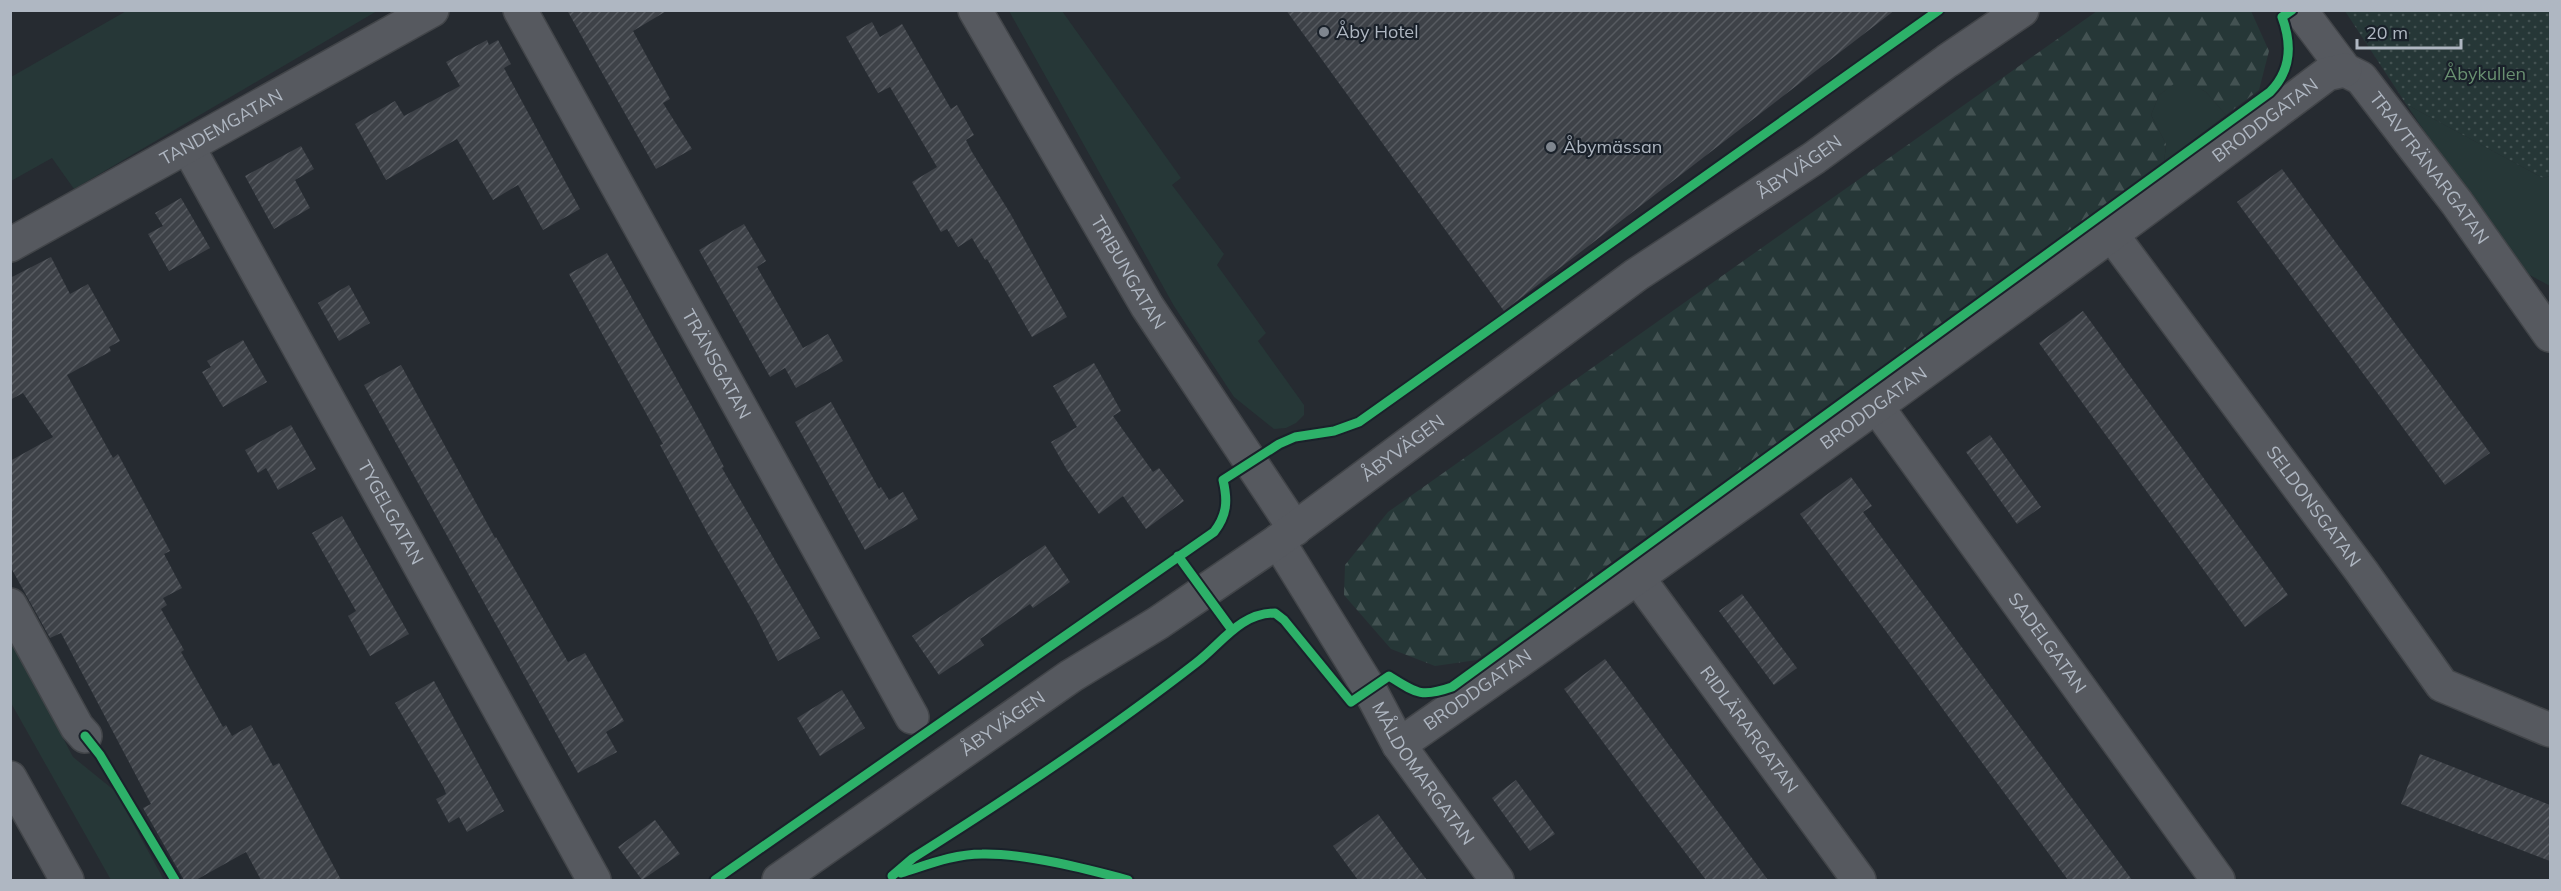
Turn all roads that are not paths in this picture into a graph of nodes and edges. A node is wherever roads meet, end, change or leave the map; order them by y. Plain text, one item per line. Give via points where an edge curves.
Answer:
1 (432, 10) edge
2 (520, 10) edge
3 (975, 10) edge
4 (2022, 10) edge
5 (2300, 10) edge
6 (2345, 70) junction
7 (188, 147) junction
8 (2112, 235) junction
9 (10, 244) edge
10 (2550, 335) edge
11 (1877, 407) junction
12 (1286, 535) junction
13 (1638, 578) junction
14 (10, 605) edge
15 (912, 717) dead end
16 (2550, 730) edge
17 (85, 736) dead end
18 (1399, 745) junction
19 (10, 778) edge
20 (67, 880) edge
21 (594, 880) edge
22 (779, 880) edge
23 (1497, 880) edge
24 (1859, 880) edge
25 (2218, 880) edge

1 - 7 street, TANDEMGATAN
2 - 15 street, TRÄNSGATAN
3 - 12 street, TRIBUNGATAN
4 - 12 street, ÅBYVÄGEN via 1814,158 1636,275
5 - 6 street, TRAVTRÄNARGATAN
6 - 8 street, BRODDGATAN via 2327,74
6 - 10 street, TRAVTRÄNARGATAN via 2361,78 2457,203
7 - 9 street, TANDEMGATAN
7 - 21 street, TYGELGATAN
8 - 11 street, BRODDGATAN
8 - 16 street, SELDONSGATAN via 2442,685
11 - 13 street, BRODDGATAN
11 - 25 street, SADELGATAN
12 - 18 street, MÅLDOMARGATAN
12 - 22 street, ÅBYVÄGEN via 1158,623 1071,676
13 - 18 street, BRODDGATAN
13 - 24 street, RIDLÄRARGATAN
14 - 17 street
18 - 23 street, MÅLDOMARGATAN
19 - 20 street

